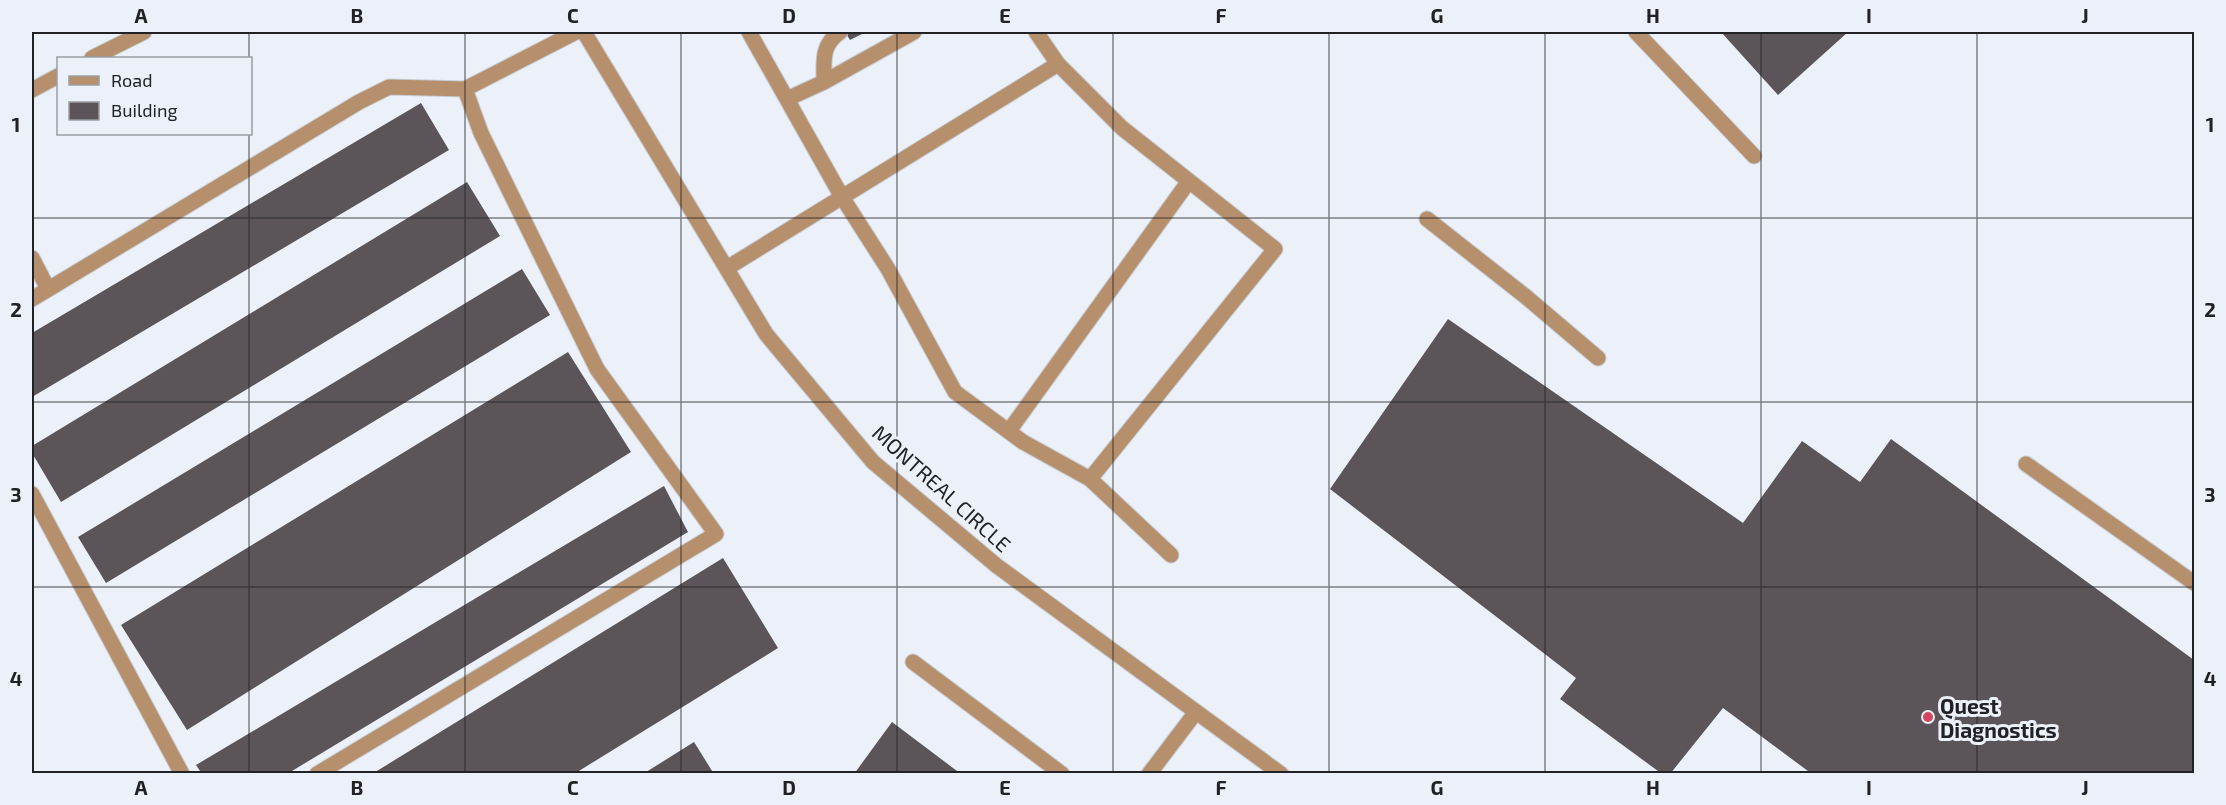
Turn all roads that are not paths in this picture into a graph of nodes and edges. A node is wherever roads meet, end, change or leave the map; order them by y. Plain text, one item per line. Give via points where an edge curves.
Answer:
1 (144, 32) edge
2 (576, 32) edge
3 (584, 32) edge
4 (749, 32) edge
5 (840, 32) edge
6 (914, 32) edge
7 (1036, 32) edge
8 (1636, 32) edge
9 (94, 57) edge
10 (1058, 64) junction
11 (57, 77) edge
12 (824, 82) junction
13 (465, 89) junction
14 (32, 90) edge
15 (787, 99) junction
16 (1754, 156) dead end
17 (1189, 181) junction
18 (842, 197) junction
19 (1427, 219) dead end
20 (32, 258) edge
21 (727, 268) junction
22 (48, 289) junction
23 (32, 299) edge
24 (1598, 358) dead end
25 (1009, 431) junction
26 (2026, 464) dead end
27 (1090, 479) junction
28 (32, 494) edge
29 (1171, 555) dead end
30 (2194, 583) edge
31 (913, 662) dead end
32 (1196, 711) junction
33 (1042, 768) edge
34 (182, 774) edge
35 (317, 774) edge
36 (1062, 774) edge
37 (1149, 774) edge
38 (1281, 774) edge

1 - 9 street
2 - 13 street
3 - 21 street, MONTREAL CIRCLE
4 - 15 street
5 - 12 street via 831,38 824,51
6 - 12 street
7 - 10 street
8 - 16 street
10 - 17 street via 1122,128
10 - 18 street
11 - 14 street
12 - 15 street
13 - 22 street via 389,87
13 - 35 street via 481,133 597,369 716,534
15 - 18 street
17 - 25 street
17 - 27 street via 1275,249
18 - 21 street
18 - 25 street via 888,269 955,392
19 - 24 street
20 - 22 street
21 - 32 street, MONTREAL CIRCLE via 766,334 873,462 997,566
22 - 23 street
25 - 27 street
26 - 30 street
27 - 29 street
28 - 34 street
31 - 33 street
32 - 37 street
32 - 38 street, MONTREAL CIRCLE
33 - 36 street

